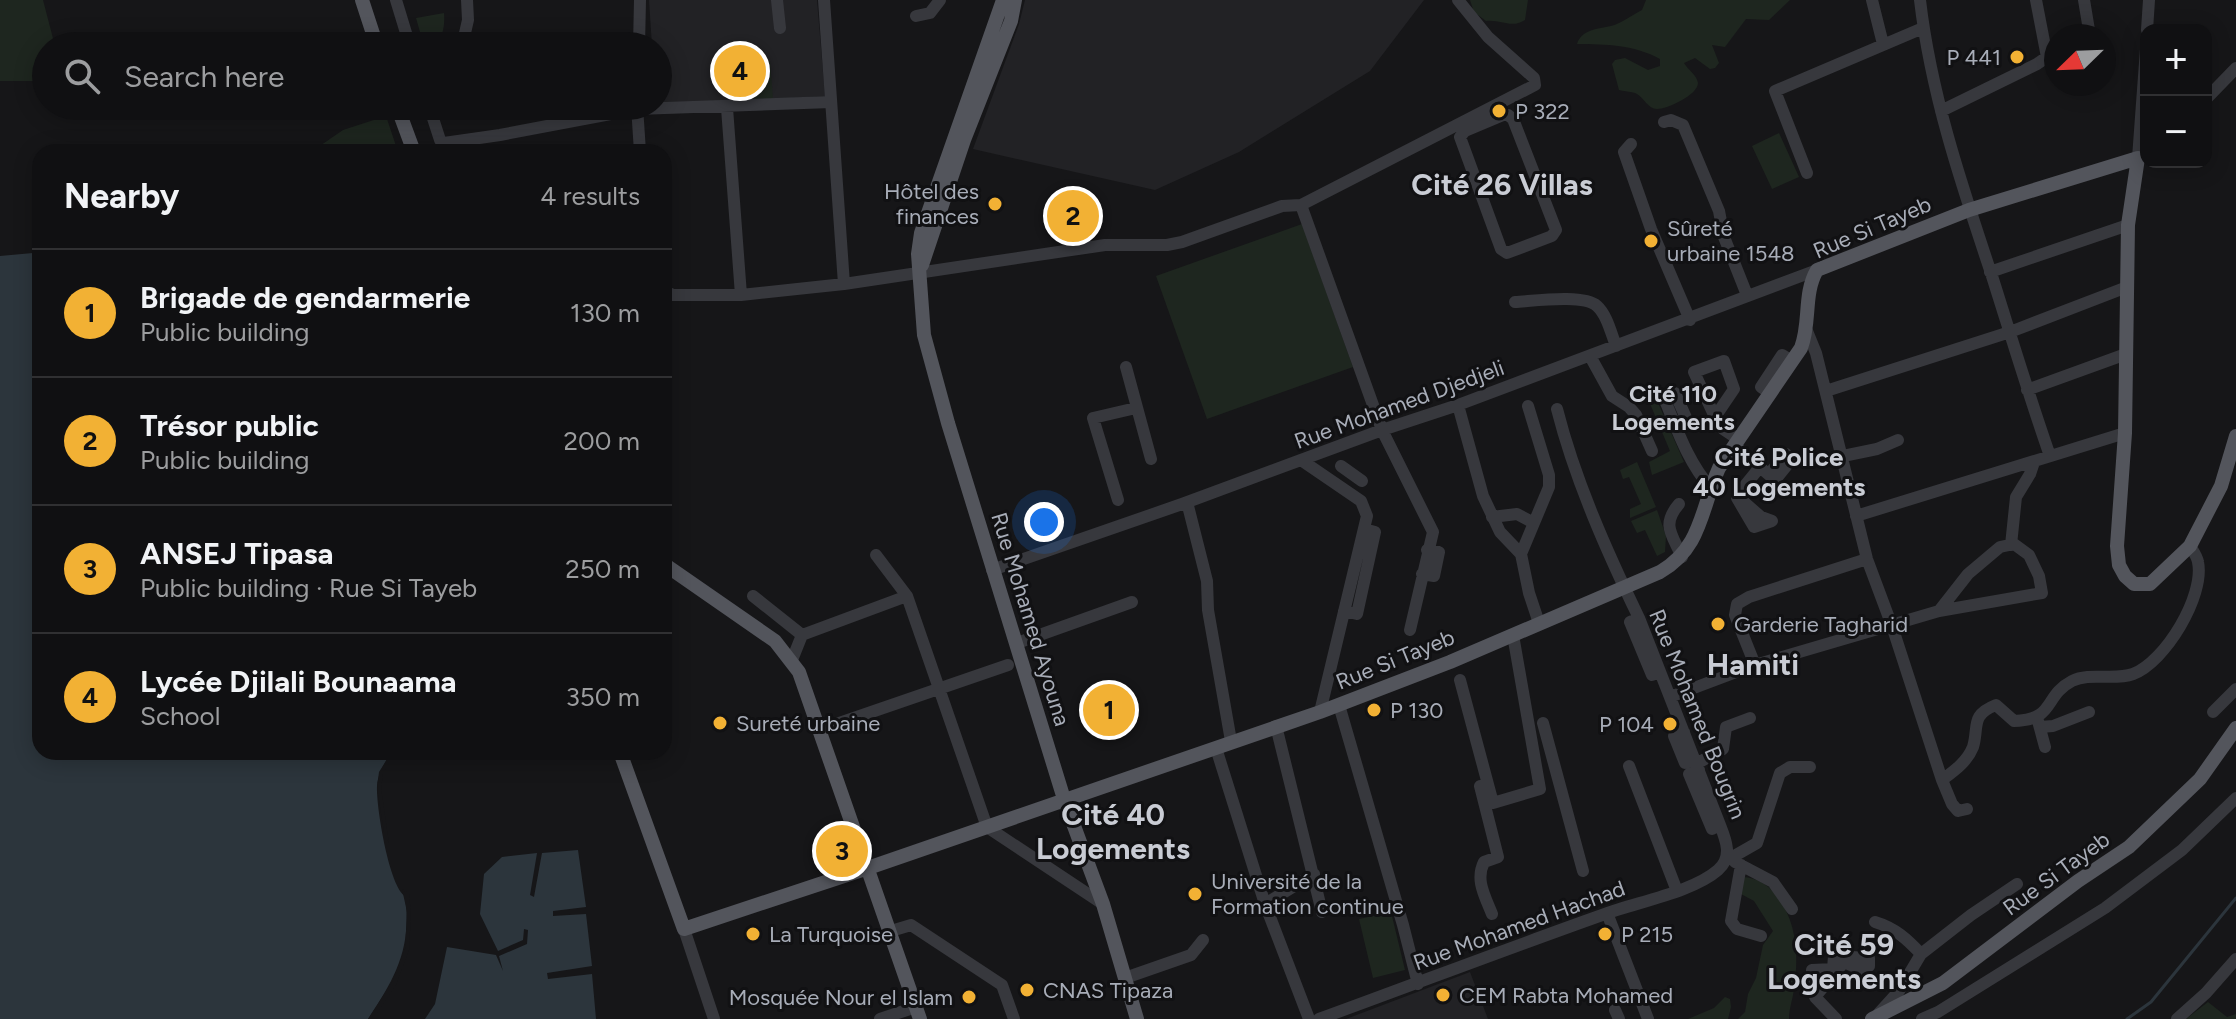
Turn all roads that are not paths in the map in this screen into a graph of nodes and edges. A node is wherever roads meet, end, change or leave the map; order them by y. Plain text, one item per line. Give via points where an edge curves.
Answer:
1 (362, 0) edge
2 (396, 0) edge
3 (467, 0) edge
4 (640, 0) edge
5 (777, 0) edge
6 (824, 0) edge
7 (940, 0) edge
8 (1003, 0) edge
9 (1015, 0) edge
10 (1458, 0) edge
11 (1872, 0) edge
12 (1920, 0) edge
13 (2036, 0) edge
14 (2084, 0) edge
15 (2149, 0) edge
16 (916, 16) dead end
17 (2088, 24) edge
18 (2147, 24) edge
19 (780, 28) dead end
20 (1923, 28) junction
21 (372, 32) edge
22 (406, 32) edge
23 (465, 32) edge
24 (639, 32) edge
25 (1883, 44) junction
26 (2236, 68) edge
27 (2209, 96) edge
28 (1505, 100) junction
29 (831, 102) junction
30 (672, 108) edge
31 (727, 108) junction
32 (1941, 111) junction
33 (1508, 115) junction
34 (402, 120) edge
35 (434, 120) edge
36 (576, 120) edge
37 (638, 120) edge
38 (1664, 122) dead end
39 (411, 144) edge
40 (639, 144) edge
41 (1631, 144) dead end
42 (2140, 144) edge
43 (2138, 158) junction
44 (1807, 173) dead end
45 (1301, 205) junction
46 (1969, 210) junction
47 (2128, 225) junction
48 (1817, 270) junction
49 (1990, 272) junction
50 (919, 273) junction
51 (844, 284) junction
52 (2127, 287) junction
53 (672, 295) edge
54 (741, 295) junction
55 (1747, 295) junction
56 (1515, 302) dead end
57 (1690, 320) junction
58 (1807, 331) junction
59 (2010, 332) junction
60 (1616, 346) junction
61 (2126, 354) junction
62 (1590, 356) junction
63 (1126, 367) dead end
64 (2027, 390) junction
65 (1826, 391) junction
66 (1458, 405) junction
67 (1528, 406) dead end
68 (1136, 408) junction
69 (1557, 409) dead end
70 (1715, 417) dead end
71 (1676, 425) dead end
72 (1382, 430) junction
73 (2125, 433) junction
74 (2236, 436) edge
75 (1898, 440) dead end
76 (1736, 442) junction
77 (1652, 451) dead end
78 (1843, 456) junction
79 (2050, 456) junction
80 (1151, 459) dead end
81 (1301, 460) junction
82 (2034, 462) junction
83 (1341, 466) dead end
84 (1710, 487) junction
85 (1342, 488) junction
86 (1737, 496) dead end
87 (1118, 500) dead end
88 (1187, 502) junction
89 (1679, 504) dead end
90 (1856, 516) junction
91 (1492, 517) junction
92 (1534, 523) junction
93 (2011, 545) junction
94 (2190, 546) junction
95 (1521, 554) junction
96 (876, 555) dead end
97 (1682, 557) junction
98 (1867, 559) junction
99 (672, 570) edge
100 (992, 570) junction
101 (1623, 586) junction
102 (753, 596) dead end
103 (907, 596) junction
104 (1132, 602) dead end
105 (1939, 611) junction
106 (1539, 623) junction
107 (1892, 626) junction
108 (1410, 630) dead end
109 (802, 635) junction
110 (1513, 635) junction
111 (1017, 643) junction
112 (792, 660) junction
113 (1450, 662) junction
114 (1008, 665) dead end
115 (1755, 665) junction
116 (1460, 680) dead end
117 (941, 688) junction
118 (2236, 689) edge
119 (1672, 702) junction
120 (1339, 705) junction
121 (1320, 712) junction
122 (2089, 712) dead end
123 (2213, 712) dead end
124 (1750, 718) dead end
125 (1543, 723) dead end
126 (2039, 723) junction
127 (1276, 726) junction
128 (2236, 728) edge
129 (819, 730) junction
130 (1231, 741) junction
131 (2045, 747) dead end
132 (1216, 748) junction
133 (623, 760) edge
134 (1696, 764) junction
135 (1629, 766) dead end
136 (1810, 767) dead end
137 (1942, 780) junction
138 (1561, 783) junction
139 (1540, 789) junction
140 (2236, 798) edge
141 (1064, 799) junction
142 (1967, 809) dead end
143 (987, 827) junction
144 (1727, 859) junction
145 (1741, 865) junction
146 (868, 868) junction
147 (1583, 871) dead end
148 (1314, 874) junction
149 (2017, 884) dead end
150 (1677, 891) junction
151 (1103, 904) junction
152 (1265, 904) junction
153 (1792, 909) dead end
154 (1322, 912) dead end
155 (1607, 913) junction
156 (1492, 914) dead end
157 (1875, 922) dead end
158 (684, 929) junction
159 (891, 931) junction
160 (1761, 936) dead end
161 (1203, 940) dead end
162 (1921, 954) junction
163 (2236, 959) edge
164 (1125, 978) junction
165 (1830, 979) junction
166 (1418, 984) junction
167 (918, 1013) edge
168 (714, 1019) edge
169 (880, 1019) edge
170 (1014, 1019) edge
171 (1137, 1019) edge
172 (1319, 1019) edge
173 (1648, 1019) edge
174 (1836, 1019) edge
175 (1873, 1019) edge
176 (1922, 1019) edge
177 (2177, 1019) edge

1 - 21 main road
2 - 22 street
3 - 23 street
4 - 24 street
5 - 19 street
6 - 29 street
7 - 16 street via 930,13
8 - 50 main road, Rue Mohamed Ayouna via 921,233
9 - 50 main road
10 - 28 street via 1488,37 1534,78 1533,88
11 - 25 street
12 - 20 street
13 - 32 street via 2047,57
14 - 17 street
15 - 18 street
20 - 25 street
20 - 32 street
25 - 44 street via 1775,91
26 - 27 street
28 - 33 street
28 - 45 street
29 - 31 street
29 - 51 street
30 - 31 street
31 - 54 street
32 - 46 street
33 - 33 street via 1460,137 1501,249 1507,253 1556,230
34 - 39 main road
35 - 36 street via 444,143
37 - 40 street
38 - 55 street via 1683,125
41 - 57 street via 1624,152
42 - 43 street
43 - 46 main road, Rue Si Tayeb
43 - 47 main road
45 - 50 street via 1282,206 1167,245 1105,245
45 - 72 street
46 - 48 main road, Rue Si Tayeb
46 - 49 street
47 - 49 street
47 - 52 main road
48 - 55 street, Rue Mohamed Djedjeli
48 - 58 main road, Rue Si Tayeb via 1809,286
49 - 59 street
50 - 51 street
50 - 100 main road, Rue Mohamed Ayouna via 924,335
51 - 54 street
52 - 59 street
52 - 61 main road
53 - 54 street
55 - 57 street, Rue Mohamed Djedjeli
56 - 60 street via 1583,299 1595,304
57 - 60 street, Rue Mohamed Djedjeli
58 - 65 street
58 - 76 main road, Rue Si Tayeb
59 - 64 street
59 - 65 street
60 - 62 street, Rue Mohamed Djedjeli
61 - 64 street
61 - 73 main road
62 - 66 street, Rue Mohamed Djedjeli
62 - 77 street via 1612,396 1636,415
63 - 68 street
64 - 79 street
65 - 78 street
66 - 72 street, Rue Mohamed Djedjeli
66 - 91 street
67 - 92 street via 1549,475
68 - 80 street
68 - 87 street via 1093,418
69 - 101 street, Rue Mohamed Bougrin
70 - 76 street
71 - 84 street via 1697,473
72 - 81 street, Rue Mohamed Djedjeli
72 - 108 street via 1431,527
73 - 79 street
73 - 94 main road via 2117,546 2122,571 2134,584 2150,584
74 - 94 main road via 2221,486
75 - 78 street
76 - 84 main road, Rue Si Tayeb
76 - 86 street via 1765,471
78 - 90 street
79 - 82 street
81 - 85 street
81 - 88 street, Rue Mohamed Djedjeli
82 - 90 street
82 - 93 street via 2016,497
83 - 85 street via 1357,478
84 - 97 main road, Rue Si Tayeb via 1701,522
85 - 121 street via 1364,505 1367,516
88 - 100 street, Rue Mohamed Djedjeli
88 - 130 street via 1207,581
89 - 97 street via 1668,524
90 - 98 street
91 - 92 street via 1517,514
91 - 95 street
92 - 95 street
93 - 105 street via 1983,559
93 - 105 street via 2029,555 2042,593
94 - 126 street via 2198,560 2192,602 2161,652 2131,675 2069,683
95 - 106 street
96 - 103 street
97 - 101 main road, Rue Si Tayeb
98 - 107 street
98 - 115 street via 1737,604 1735,615
99 - 112 main road via 775,641
100 - 111 main road, Rue Mohamed Ayouna
101 - 106 main road, Rue Si Tayeb
101 - 119 street, Rue Mohamed Bougrin via 1639,618 1630,622 1652,675 1662,676
102 - 109 street
103 - 109 street
103 - 117 street
104 - 111 street
105 - 107 street
106 - 110 main road, Rue Si Tayeb
107 - 115 street
107 - 137 street
109 - 112 street
110 - 113 main road, Rue Si Tayeb
110 - 139 street
111 - 141 main road, Rue Mohamed Ayouna
112 - 129 main road
113 - 120 main road, Rue Si Tayeb
113 - 156 street via 1498,857 1484,862 1481,870
114 - 117 street
115 - 119 street
116 - 139 street via 1493,803
117 - 129 street
117 - 143 street
118 - 123 street
119 - 134 street, Rue Mohamed Bougrin via 1684,732 1674,736 1685,763
120 - 121 main road, Rue Si Tayeb
120 - 166 street
121 - 127 main road, Rue Si Tayeb
122 - 126 street via 2053,726
124 - 134 street via 1726,727 1723,749
125 - 138 street
126 - 131 street
126 - 137 street via 2014,721 1996,705 1983,711 1967,757
127 - 130 main road, Rue Si Tayeb
127 - 148 street
128 - 175 main road, Rue Si Tayeb via 2200,779 2129,847 1943,983
129 - 146 main road
130 - 132 main road, Rue Si Tayeb
132 - 141 main road, Rue Si Tayeb
132 - 152 street
133 - 158 main road
134 - 144 street, Rue Mohamed Bougrin via 1689,774 1712,829 1720,825
135 - 150 street
136 - 144 street, Rue Mohamed Hachad via 1780,773 1757,843
137 - 142 street via 1958,811
138 - 139 street
138 - 147 street
140 - 176 street via 2182,850 2105,908
141 - 143 main road, Rue Si Tayeb
141 - 151 main road, Rue Mohamed Ayouna
143 - 146 main road, Rue Si Tayeb
143 - 151 street
144 - 145 street
144 - 150 street, Rue Mohamed Hachad via 1716,872
145 - 153 street via 1773,882
145 - 160 street via 1731,921 1735,928
146 - 158 main road
146 - 159 main road
148 - 152 street
148 - 154 street
149 - 162 street
150 - 155 street, Rue Mohamed Hachad
151 - 164 main road, Rue Mohamed Ayouna
152 - 172 street
155 - 166 street, Rue Mohamed Hachad
155 - 173 street
157 - 162 street via 1904,936
158 - 168 street
159 - 167 main road
159 - 170 street via 911,925 1002,985
161 - 164 street via 1191,955
162 - 175 street via 1899,991
163 - 177 street
164 - 171 main road, Rue Mohamed Ayouna
165 - 165 street via 1844,962 1862,970 1869,966 1869,958 1834,956 1833,969 1812,970 1813,979
165 - 174 street via 1815,997
166 - 172 street, Rue Mohamed Hachad
167 - 169 street

